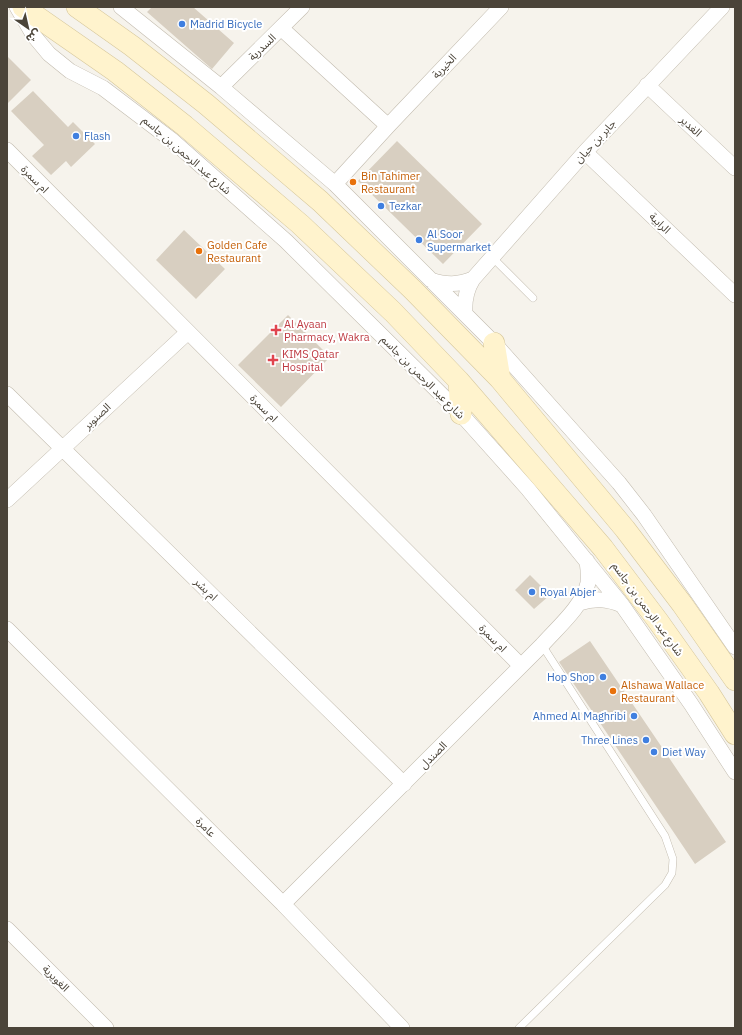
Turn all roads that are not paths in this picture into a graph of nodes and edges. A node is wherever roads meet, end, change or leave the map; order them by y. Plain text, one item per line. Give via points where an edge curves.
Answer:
1 (18, 7) edge
2 (22, 7) edge
3 (77, 7) edge
4 (121, 7) edge
5 (302, 7) edge
6 (501, 7) edge
7 (722, 7) edge
8 (281, 28) junction
9 (647, 85) junction
10 (221, 87) junction
11 (388, 126) junction
12 (7, 150) edge
13 (585, 152) junction
14 (735, 168) edge
15 (335, 184) junction
16 (492, 257) junction
17 (473, 279) junction
18 (430, 280) junction
19 (735, 295) edge
20 (533, 298) dead end
21 (466, 314) junction
22 (188, 332) junction
23 (494, 343) junction
24 (500, 379) junction
25 (459, 381) junction
26 (7, 394) edge
27 (461, 414) junction
28 (62, 449) junction
29 (7, 500) edge
30 (587, 561) junction
31 (580, 603) junction
32 (622, 605) junction
33 (7, 629) edge
34 (542, 645) junction
35 (735, 647) edge
36 (521, 666) junction
37 (735, 680) edge
38 (735, 734) edge
39 (735, 772) edge
40 (404, 784) junction
41 (283, 904) junction
42 (7, 929) edge
43 (106, 1028) edge
44 (402, 1028) edge
45 (519, 1028) edge

1 - 27 street, شارع عبد الرحمن بن جاسم via 34,36 49,54 70,71 104,88 173,141 286,241
2 - 25 main road, شارع عبد الرحمن بن جاسم via 115,71 186,126 300,224 393,312
3 - 24 main road via 206,104 320,201 413,290
4 - 10 street
5 - 8 street, السدرية
6 - 11 street, الخيرية
7 - 9 street, جابر بن حيان
8 - 10 street, السدرية
8 - 11 street
9 - 13 street, جابر بن حيان
9 - 14 street, الغدير
10 - 15 street
11 - 15 street, الخيرية
12 - 22 street, ام سمرة
13 - 16 street, جابر بن حيان
13 - 19 street, الرابية
15 - 18 street
16 - 17 street, جابر بن حيان
16 - 20 lane
17 - 18 street via 452,284
17 - 21 street, جابر بن حيان via 465,295
18 - 21 street
21 - 23 street
22 - 28 street, الصنوبر
22 - 36 street, ام سمرة
23 - 24 main road
23 - 35 street via 619,483
24 - 37 main road via 625,529
25 - 27 main road
25 - 38 main road, شارع عبد الرحمن بن جاسم via 603,548 658,620
26 - 28 street, ام بشر
27 - 30 street, شارع عبد الرحمن بن جاسم via 528,489
28 - 29 street, الصنوبر
28 - 40 street, ام بشر
30 - 31 street, الصندل via 588,583
30 - 32 street, شارع عبد الرحمن بن جاسم
31 - 32 street via 601,599
31 - 34 street, الصندل
32 - 39 street, شارع عبد الرحمن بن جاسم
33 - 41 street, عامرة
34 - 36 street, الصندل
34 - 45 lane via 665,836 673,859 672,873 665,885
36 - 40 street, الصندل
40 - 41 street, الصندل
41 - 44 street, عامرة
42 - 43 street, الغويرية

